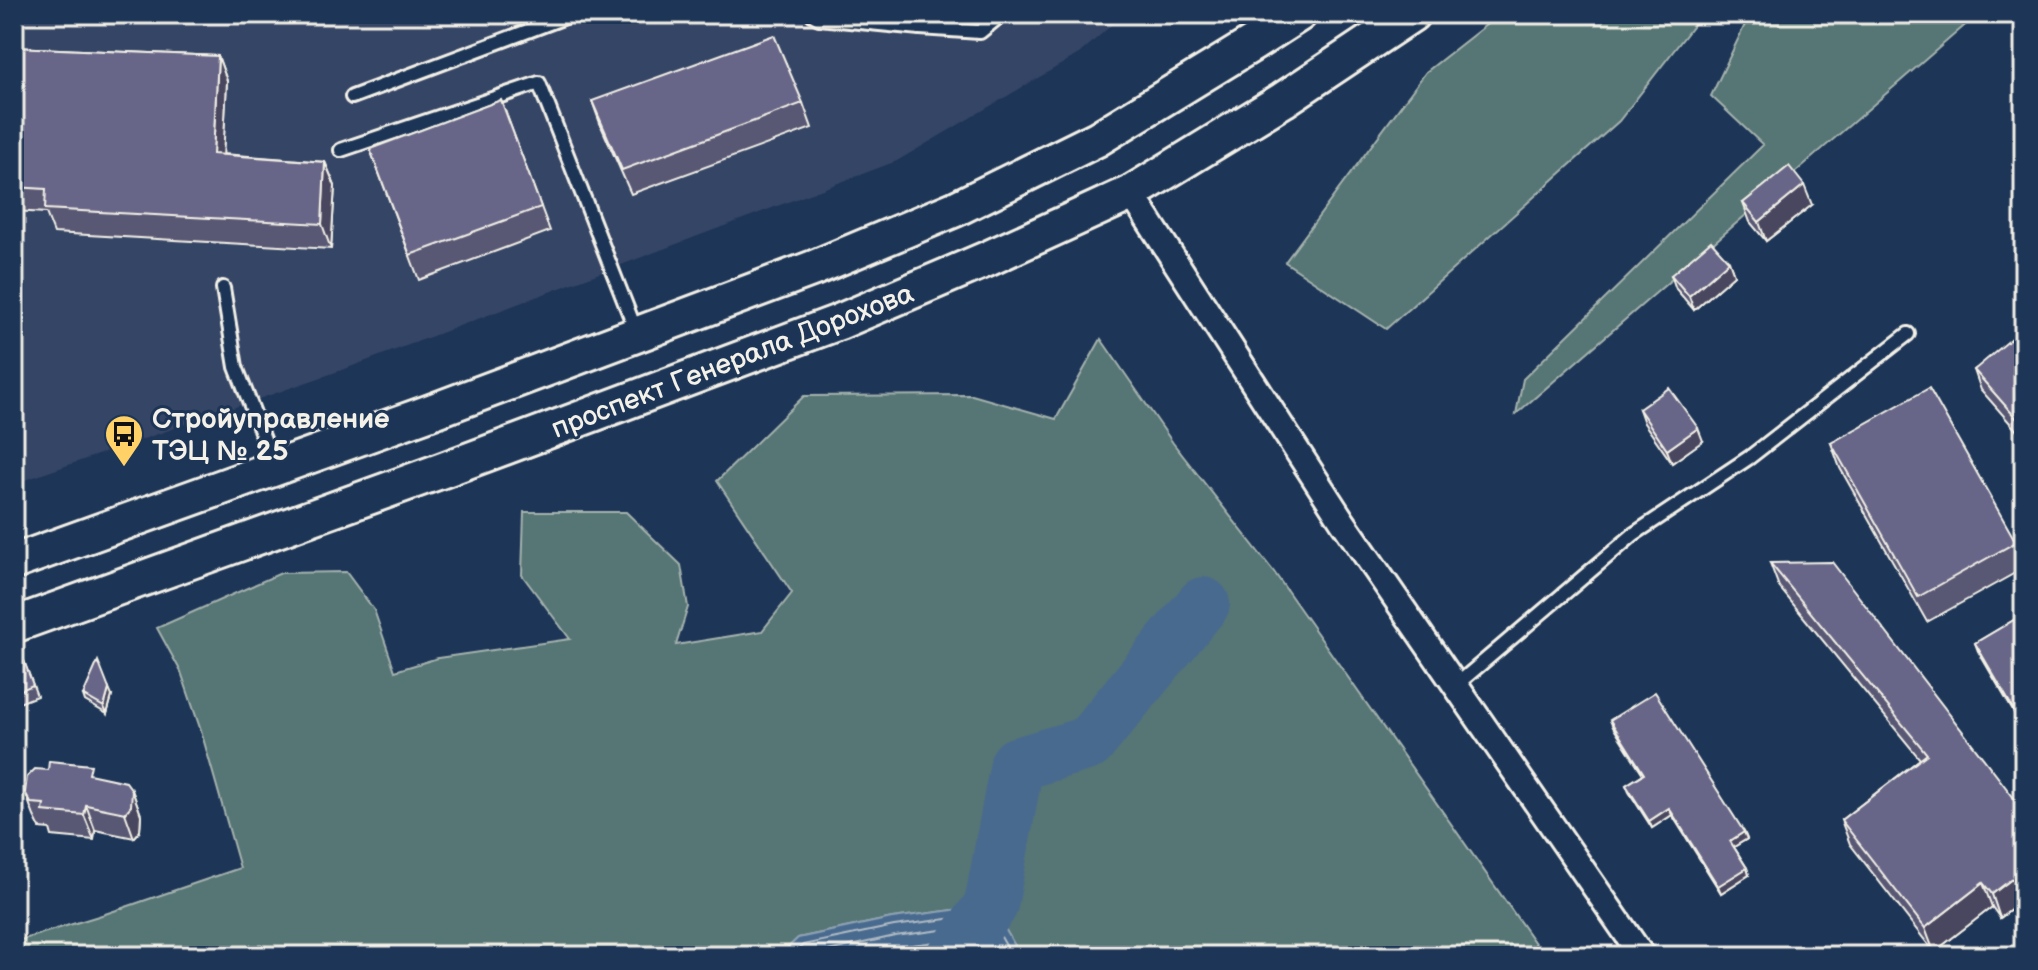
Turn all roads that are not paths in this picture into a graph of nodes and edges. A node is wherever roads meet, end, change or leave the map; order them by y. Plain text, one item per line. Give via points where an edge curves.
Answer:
1 (568, 14) edge
2 (812, 14) edge
3 (939, 14) edge
4 (1002, 14) edge
5 (1299, 14) edge
6 (1412, 14) edge
7 (920, 28) junction
8 (352, 97) dead end
9 (341, 150) dead end
10 (1131, 193) junction
11 (223, 288) dead end
12 (637, 334) junction
13 (1908, 334) dead end
14 (275, 468) junction
15 (14, 562) edge
16 (14, 625) edge
17 (1455, 686) junction
18 (1642, 956) edge

1 - 8 lane
2 - 7 lane
3 - 7 lane
4 - 7 lane via 980,32
5 - 12 main road, проспект Генерала Дорохова via 1097,139 955,209
6 - 10 main road, проспект Генерала Дорохова
9 - 12 lane via 539,83
10 - 16 main road, проспект Генерала Дорохова via 839,322
10 - 17 street
11 - 14 lane via 236,367
12 - 14 main road, проспект Генерала Дорохова
13 - 17 lane via 1750,457 1634,534
14 - 15 main road, проспект Генерала Дорохова
17 - 18 street

